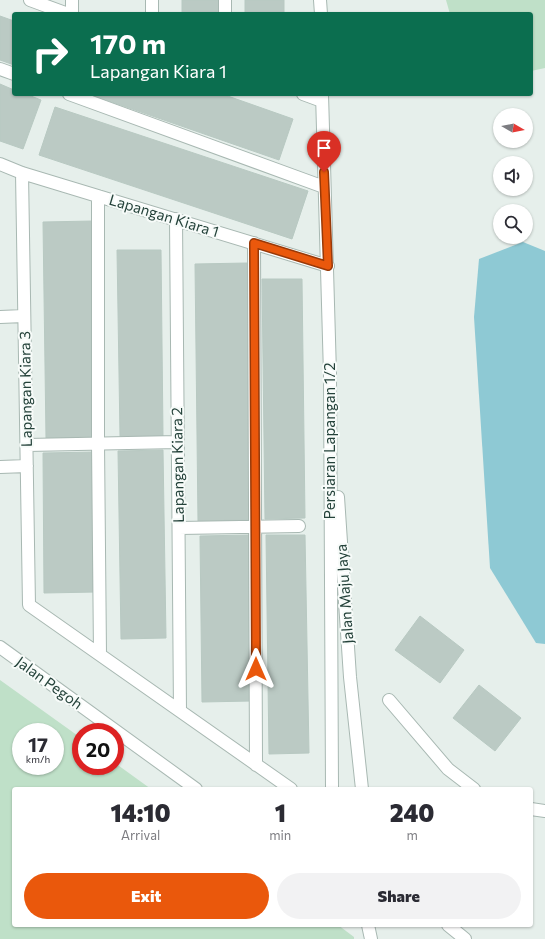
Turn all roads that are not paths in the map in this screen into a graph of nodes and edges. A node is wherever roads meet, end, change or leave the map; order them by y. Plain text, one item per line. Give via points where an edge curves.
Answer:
1 (30, 0) edge
2 (72, 0) edge
3 (152, 0) edge
4 (225, 0) edge
5 (320, 0) edge
6 (63, 12) edge
7 (72, 12) edge
8 (152, 12) edge
9 (225, 12) edge
10 (321, 12) edge
11 (0, 69) edge
12 (12, 73) edge
13 (75, 96) edge
14 (322, 97) edge
15 (0, 164) edge
16 (22, 173) junction
17 (324, 186) junction
18 (98, 196) junction
19 (176, 219) junction
20 (254, 243) junction
21 (328, 266) junction
22 (24, 316) junction
23 (0, 317) edge
24 (330, 374) junction
25 (178, 442) junction
26 (98, 443) junction
27 (27, 445) junction
28 (27, 466) junction
29 (0, 467) edge
30 (254, 526) junction
31 (299, 526) dead end
32 (179, 528) junction
33 (0, 647) edge
34 (100, 654) junction
35 (389, 700) dead end
36 (180, 711) junction
37 (256, 765) junction
38 (193, 787) edge
39 (288, 787) edge
40 (332, 787) edge
41 (362, 787) edge
42 (471, 787) edge
43 (533, 809) edge
44 (545, 811) edge
45 (368, 927) edge
46 (450, 927) edge
47 (371, 939) edge
48 (465, 939) edge

1 - 6 street
2 - 7 street
3 - 8 street
4 - 9 street
5 - 10 street
11 - 12 street
13 - 17 street
14 - 17 street, Persiaran Lapangan 1/2
15 - 16 street, Lapangan Kiara 1
16 - 18 street, Lapangan Kiara 1
16 - 22 street, Lapangan Kiara 3
17 - 21 street, Persiaran Lapangan 1/2
18 - 19 street, Lapangan Kiara 1
18 - 26 street
19 - 20 street, Lapangan Kiara 1
19 - 25 street, Lapangan Kiara 2
20 - 21 street, Lapangan Kiara 1
20 - 30 street
21 - 24 street, Persiaran Lapangan 1/2
22 - 23 street
22 - 27 street, Lapangan Kiara 3
24 - 40 street, Persiaran Lapangan 1/2
24 - 41 street, Jalan Maju Jaya via 350,677
25 - 26 street
25 - 32 street, Lapangan Kiara 2
26 - 27 street
26 - 34 street
27 - 28 street, Lapangan Kiara 3
28 - 29 street
28 - 34 street, Lapangan Kiara 3 via 29,605
30 - 31 street
30 - 32 street
30 - 37 street
32 - 36 street, Lapangan Kiara 2
33 - 38 street, Jalan Pegoh
34 - 36 street
35 - 42 street via 448,769
36 - 37 street
37 - 39 street
43 - 44 street
45 - 47 street
46 - 48 street

